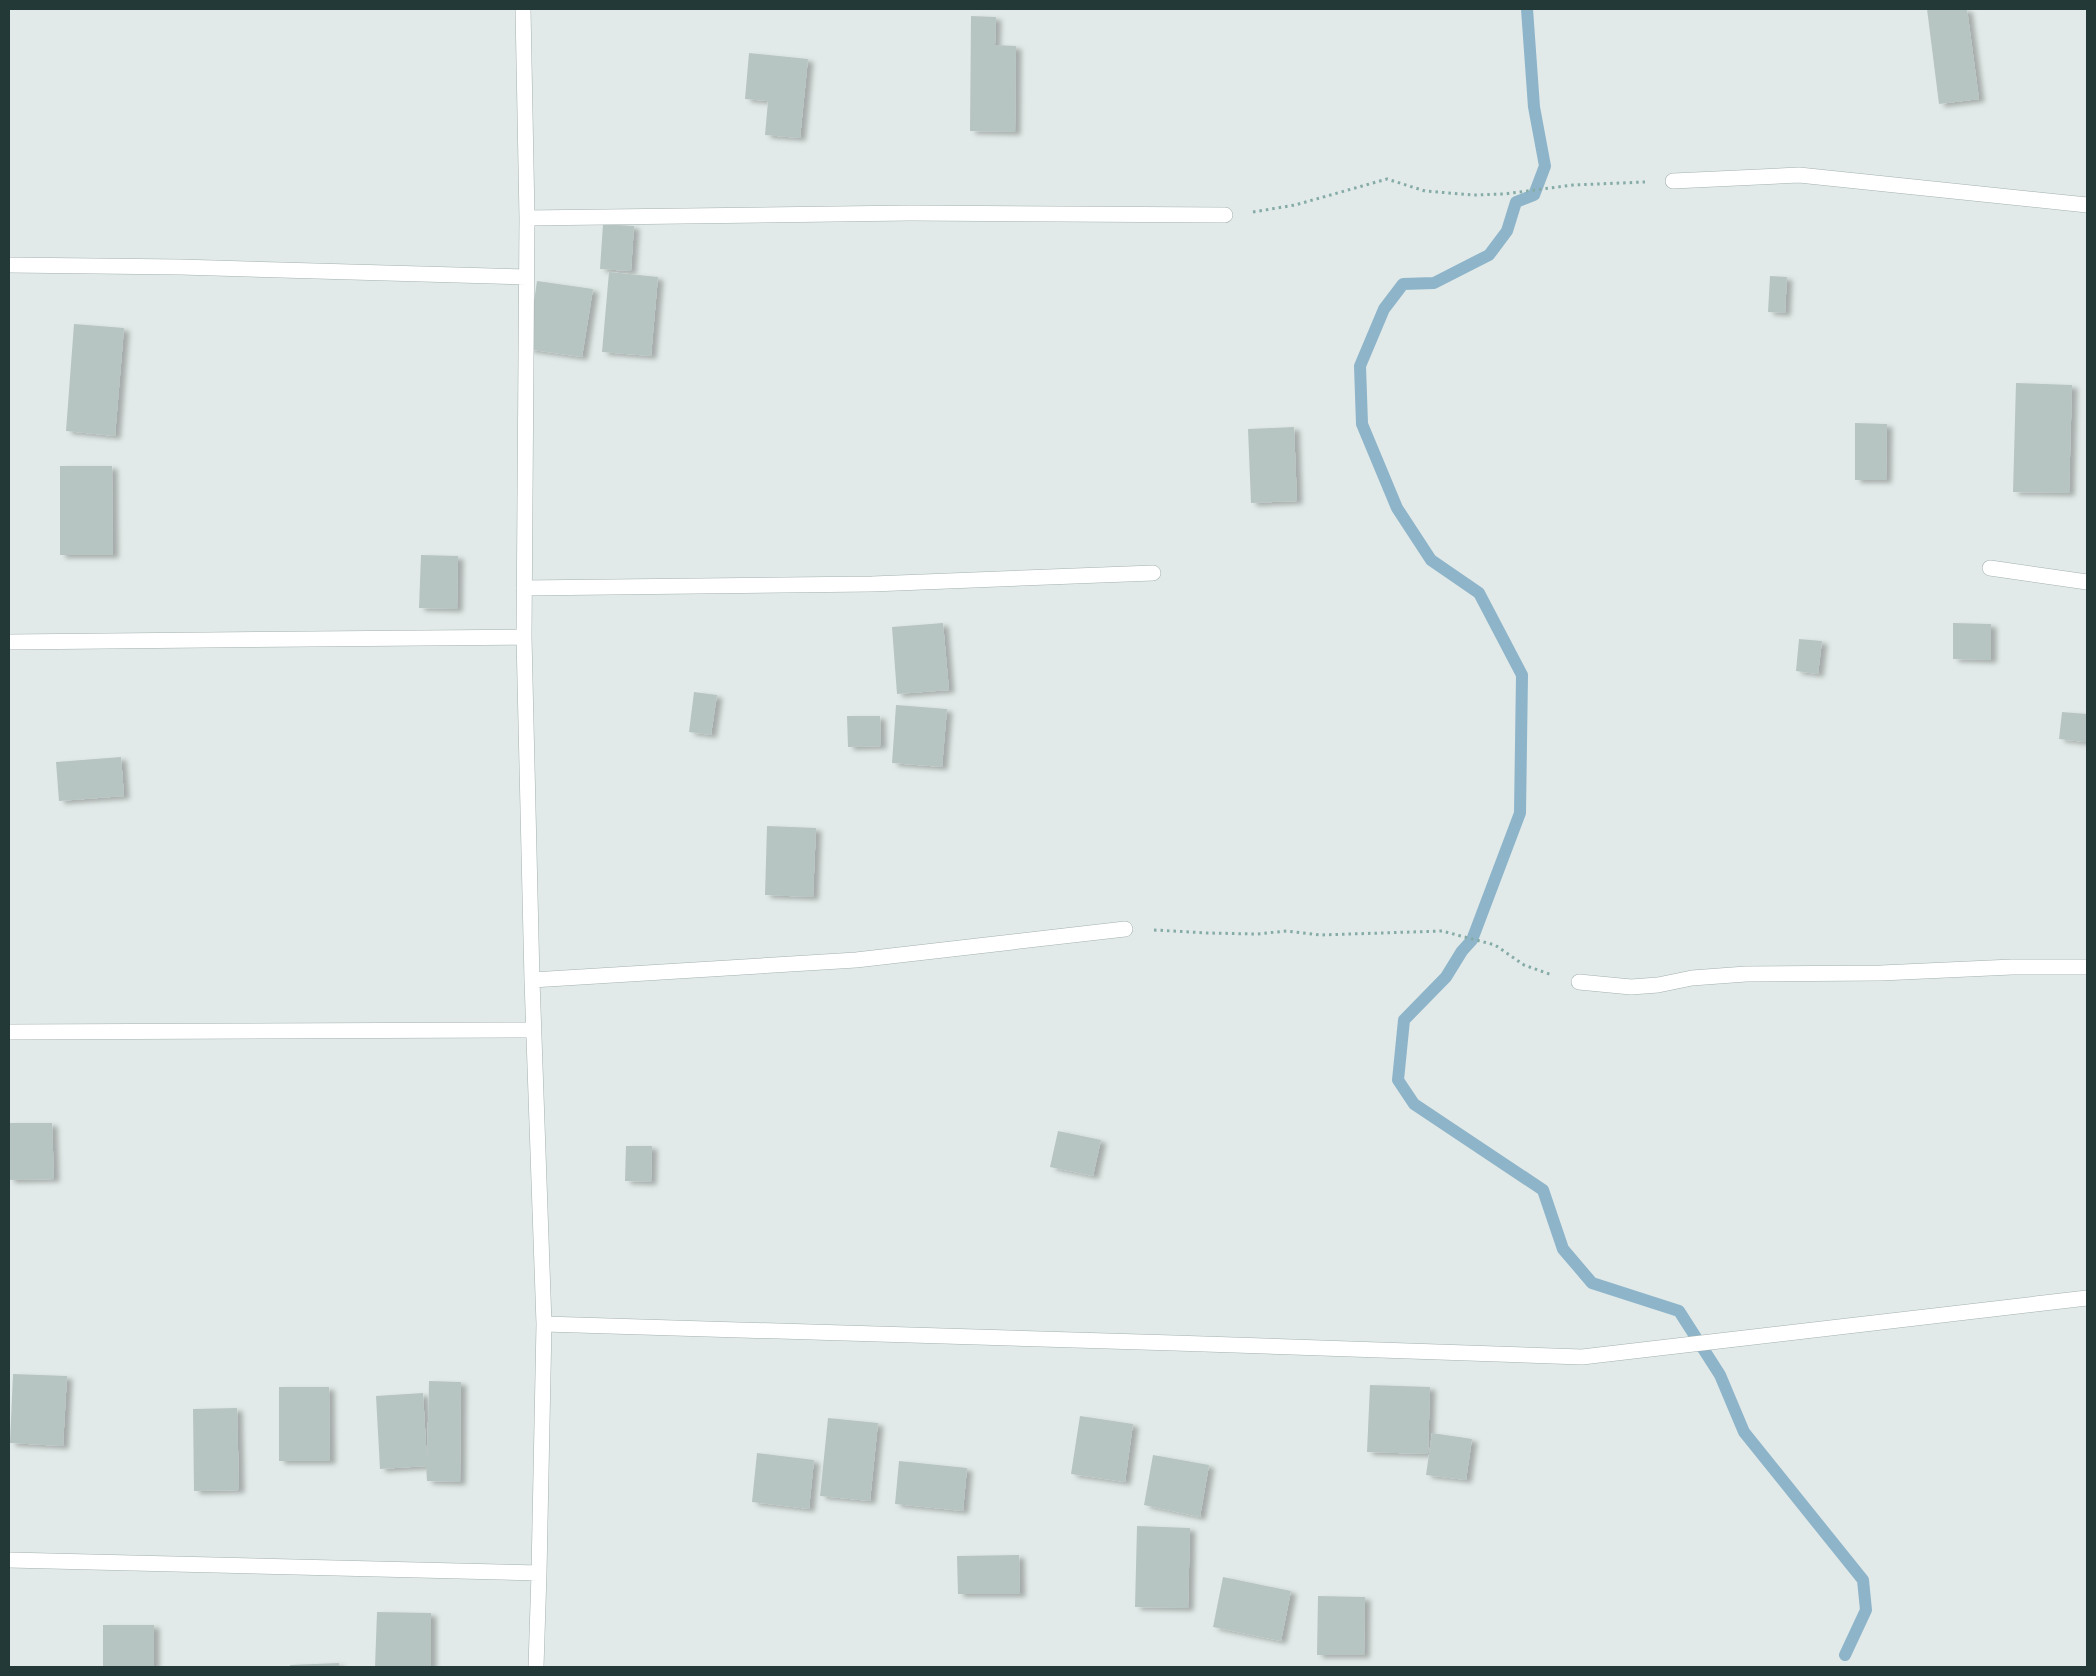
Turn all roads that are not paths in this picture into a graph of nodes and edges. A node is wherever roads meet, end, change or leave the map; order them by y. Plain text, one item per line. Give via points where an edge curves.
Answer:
1 (523, 9) edge
2 (1672, 180) road end
3 (2087, 205) edge
4 (1225, 215) road end
5 (527, 218) junction
6 (9, 265) edge
7 (526, 277) junction
8 (1990, 568) dead end
9 (1153, 573) dead end
10 (2087, 582) edge
11 (524, 588) junction
12 (524, 637) junction
13 (9, 642) edge
14 (1125, 929) road end
15 (2087, 967) edge
16 (532, 980) junction
17 (1580, 982) road end
18 (534, 1030) junction
19 (9, 1032) edge
20 (2087, 1298) edge
21 (544, 1324) junction
22 (9, 1560) edge
23 (539, 1573) junction
24 (536, 1667) edge

1 - 5 street
2 - 3 street via 1799,175
4 - 5 street via 910,213
5 - 7 street
6 - 7 street
7 - 11 street
8 - 10 street
9 - 11 street via 872,584
11 - 12 street
12 - 13 street
12 - 16 street
14 - 16 street via 856,960
15 - 17 street via 1746,974 1632,987
16 - 18 street
18 - 19 street
18 - 21 street
20 - 21 street via 1582,1357
21 - 23 street
22 - 23 street
23 - 24 street

